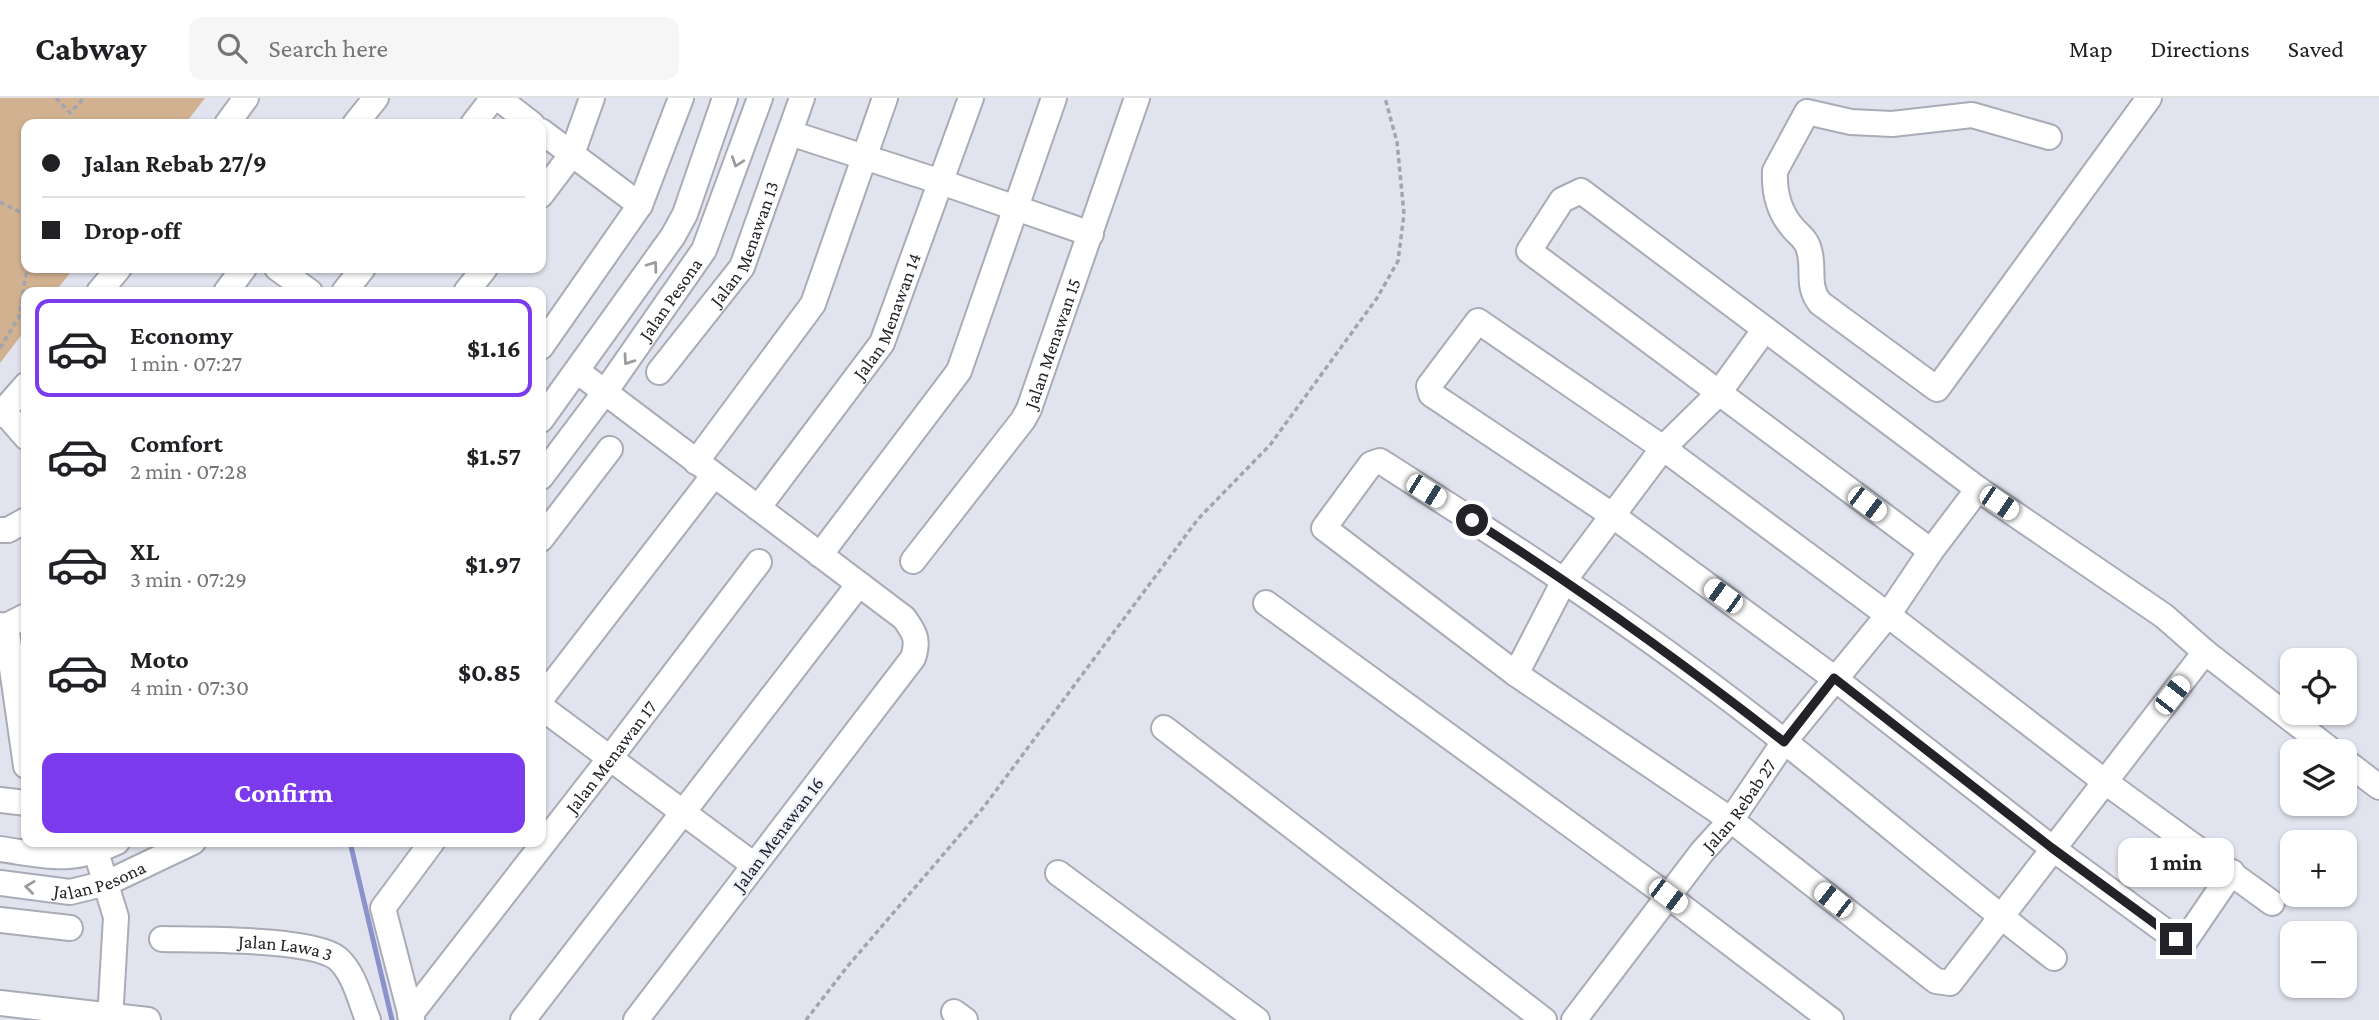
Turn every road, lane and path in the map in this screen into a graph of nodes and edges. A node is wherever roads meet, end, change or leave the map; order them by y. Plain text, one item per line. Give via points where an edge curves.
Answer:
1 (56, 98) edge
2 (84, 98) edge
3 (246, 98) edge
4 (376, 98) edge
5 (496, 98) edge
6 (592, 98) edge
7 (681, 98) edge
8 (724, 98) edge
9 (760, 98) edge
10 (802, 98) edge
11 (885, 98) edge
12 (971, 98) edge
13 (1054, 98) edge
14 (1137, 98) edge
15 (1385, 98) edge
16 (2149, 98) edge
17 (231, 119) edge
18 (359, 119) edge
19 (477, 119) edge
20 (526, 119) edge
21 (790, 133) junction
22 (546, 135) edge
23 (2049, 137) dead end
24 (572, 154) junction
25 (864, 157) junction
26 (941, 182) junction
27 (546, 188) edge
28 (0, 202) edge
29 (640, 205) junction
30 (1015, 209) junction
31 (21, 212) edge
32 (1091, 234) junction
33 (115, 273) edge
34 (284, 273) edge
35 (359, 273) edge
36 (481, 273) edge
37 (103, 287) edge
38 (303, 287) edge
39 (348, 287) edge
40 (470, 287) edge
41 (21, 305) edge
42 (1765, 329) junction
43 (546, 339) edge
44 (0, 348) edge
45 (577, 372) junction
46 (659, 372) dead end
47 (21, 391) edge
48 (605, 392) junction
49 (1718, 394) junction
50 (546, 413) edge
51 (2, 414) edge
52 (21, 432) edge
53 (1663, 448) junction
54 (610, 449) dead end
55 (705, 468) junction
56 (546, 470) edge
57 (1978, 489) junction
58 (758, 508) junction
59 (1612, 515) junction
60 (21, 523) edge
61 (0, 530) edge
62 (546, 532) edge
63 (1931, 551) junction
64 (820, 555) junction
65 (913, 561) dead end
66 (759, 562) dead end
67 (1565, 579) junction
68 (859, 584) junction
69 (1266, 603) dead end
70 (1888, 615) junction
71 (11, 622) edge
72 (2205, 652) junction
73 (1516, 674) junction
74 (1834, 678) junction
75 (546, 692) edge
76 (546, 711) edge
77 (16, 718) edge
78 (1164, 728) dead end
79 (2317, 739) edge
80 (21, 742) edge
81 (1784, 742) junction
82 (610, 758) junction
83 (2357, 770) edge
84 (2104, 781) junction
85 (2379, 787) edge
86 (0, 800) edge
87 (21, 802) edge
88 (683, 812) junction
89 (1731, 820) junction
90 (546, 841) edge
91 (107, 847) edge
92 (183, 847) edge
93 (428, 847) edge
94 (542, 847) edge
95 (2052, 848) junction
96 (0, 849) edge
97 (754, 865) junction
98 (2232, 872) junction
99 (1058, 873) dead end
100 (0, 883) edge
101 (107, 883) junction
102 (1668, 896) junction
103 (2272, 903) dead end
104 (2001, 917) junction
105 (0, 920) edge
106 (70, 928) dead end
107 (162, 939) dead end
108 (2054, 958) dead end
109 (0, 1003) edge
110 (411, 1017) edge
111 (110, 1018) edge
112 (148, 1020) edge
113 (368, 1020) edge
114 (523, 1020) edge
115 (636, 1020) edge
116 (806, 1020) edge
117 (1257, 1020) edge
118 (1544, 1020) edge
119 (1574, 1020) edge
120 (1831, 1020) edge

1 - 2 path via 70,113
3 - 17 street
4 - 18 street
5 - 19 street
5 - 20 street
6 - 24 street
7 - 29 street
45 -> 8 street, Jalan Pesona via 680,224
9 -> 48 street, Jalan Pesona via 704,250
10 - 21 street, Jalan Menawan 13
11 - 25 street
12 - 26 street, Jalan Menawan 14
13 - 30 street
14 - 32 street, Jalan Menawan 15
15 - 116 path via 1397,142 1404,214 1398,261 1377,298 1270,445 1198,519 983,808
16 - 23 street via 1937,389 1815,297 1808,246 1779,205 1775,171 1807,112 1851,122 1892,124 1972,116
21 - 25 street
21 - 46 street, Jalan Menawan 13 via 742,267
22 - 24 street
24 - 27 street
24 - 29 street
25 - 26 street
25 - 55 street via 813,304
26 - 30 street
26 - 58 street, Jalan Menawan 14 via 876,354
28 - 31 path
29 - 43 street
30 - 32 street
30 - 64 street via 955,379
32 - 65 street, Jalan Menawan 15 via 1023,420
33 - 37 street
34 - 38 street
35 - 39 street
36 - 40 street
41 - 44 path via 19,317
42 - 49 street
42 - 49 street via 1581,191 1562,200 1529,251
42 - 57 street
45 - 48 street
45 - 50 street, Jalan Pesona
47 - 51 street
48 - 55 street
48 - 56 street, Jalan Pesona
49 - 53 street
49 - 63 street
51 - 52 street
53 - 59 street
53 - 59 street via 1478,321 1429,386 1431,394
53 - 70 street
54 - 62 street
55 - 58 street
55 - 75 street
57 - 63 street, Jalan Rebab 27
57 - 72 street via 2164,616
58 - 64 street
59 - 67 street
59 - 74 street
60 - 61 street
63 - 70 street, Jalan Rebab 27
64 - 68 street
66 - 82 street, Jalan Menawan 17
67 - 73 street
67 - 73 street via 1380,461 1371,464 1324,528
67 - 81 street
68 - 88 street
68 - 97 street, Jalan Menawan 16 via 904,618 914,632 917,646 913,658
69 - 102 street
70 - 74 street, Jalan Rebab 27
70 - 84 street
71 - 77 street
72 - 79 street
72 - 84 street
73 - 89 street
74 - 81 street, Jalan Rebab 27
74 - 95 street
76 - 82 street
77 - 80 street
78 - 118 street
81 - 89 street, Jalan Rebab 27
81 - 104 street
82 - 88 street
82 - 90 street, Jalan Menawan 17
83 - 85 street
84 - 95 street
84 - 98 street
86 - 87 street
88 - 97 street
88 - 114 street
89 - 102 street, Jalan Rebab 27
89 - 104 street via 1936,981 1950,983
91 - 96 street, Jalan Pesona via 69,858
91 - 101 street
92 - 101 street, Jalan Pesona
93 - 110 street via 383,908
94 - 110 street, Jalan Menawan 17
95 - 98 street via 2176,939 2187,938
95 - 104 street
97 - 115 street, Jalan Menawan 16
98 - 103 street
99 - 117 street
101 -> 100 street, Jalan Pesona via 70,892
101 - 111 street via 116,917
102 - 119 street, Jalan Rebab 27
102 - 120 street
104 - 108 street
105 - 106 street
107 - 113 street, Jalan Lawa 3 via 317,949 337,958 351,976
109 - 111 street
111 - 112 street

